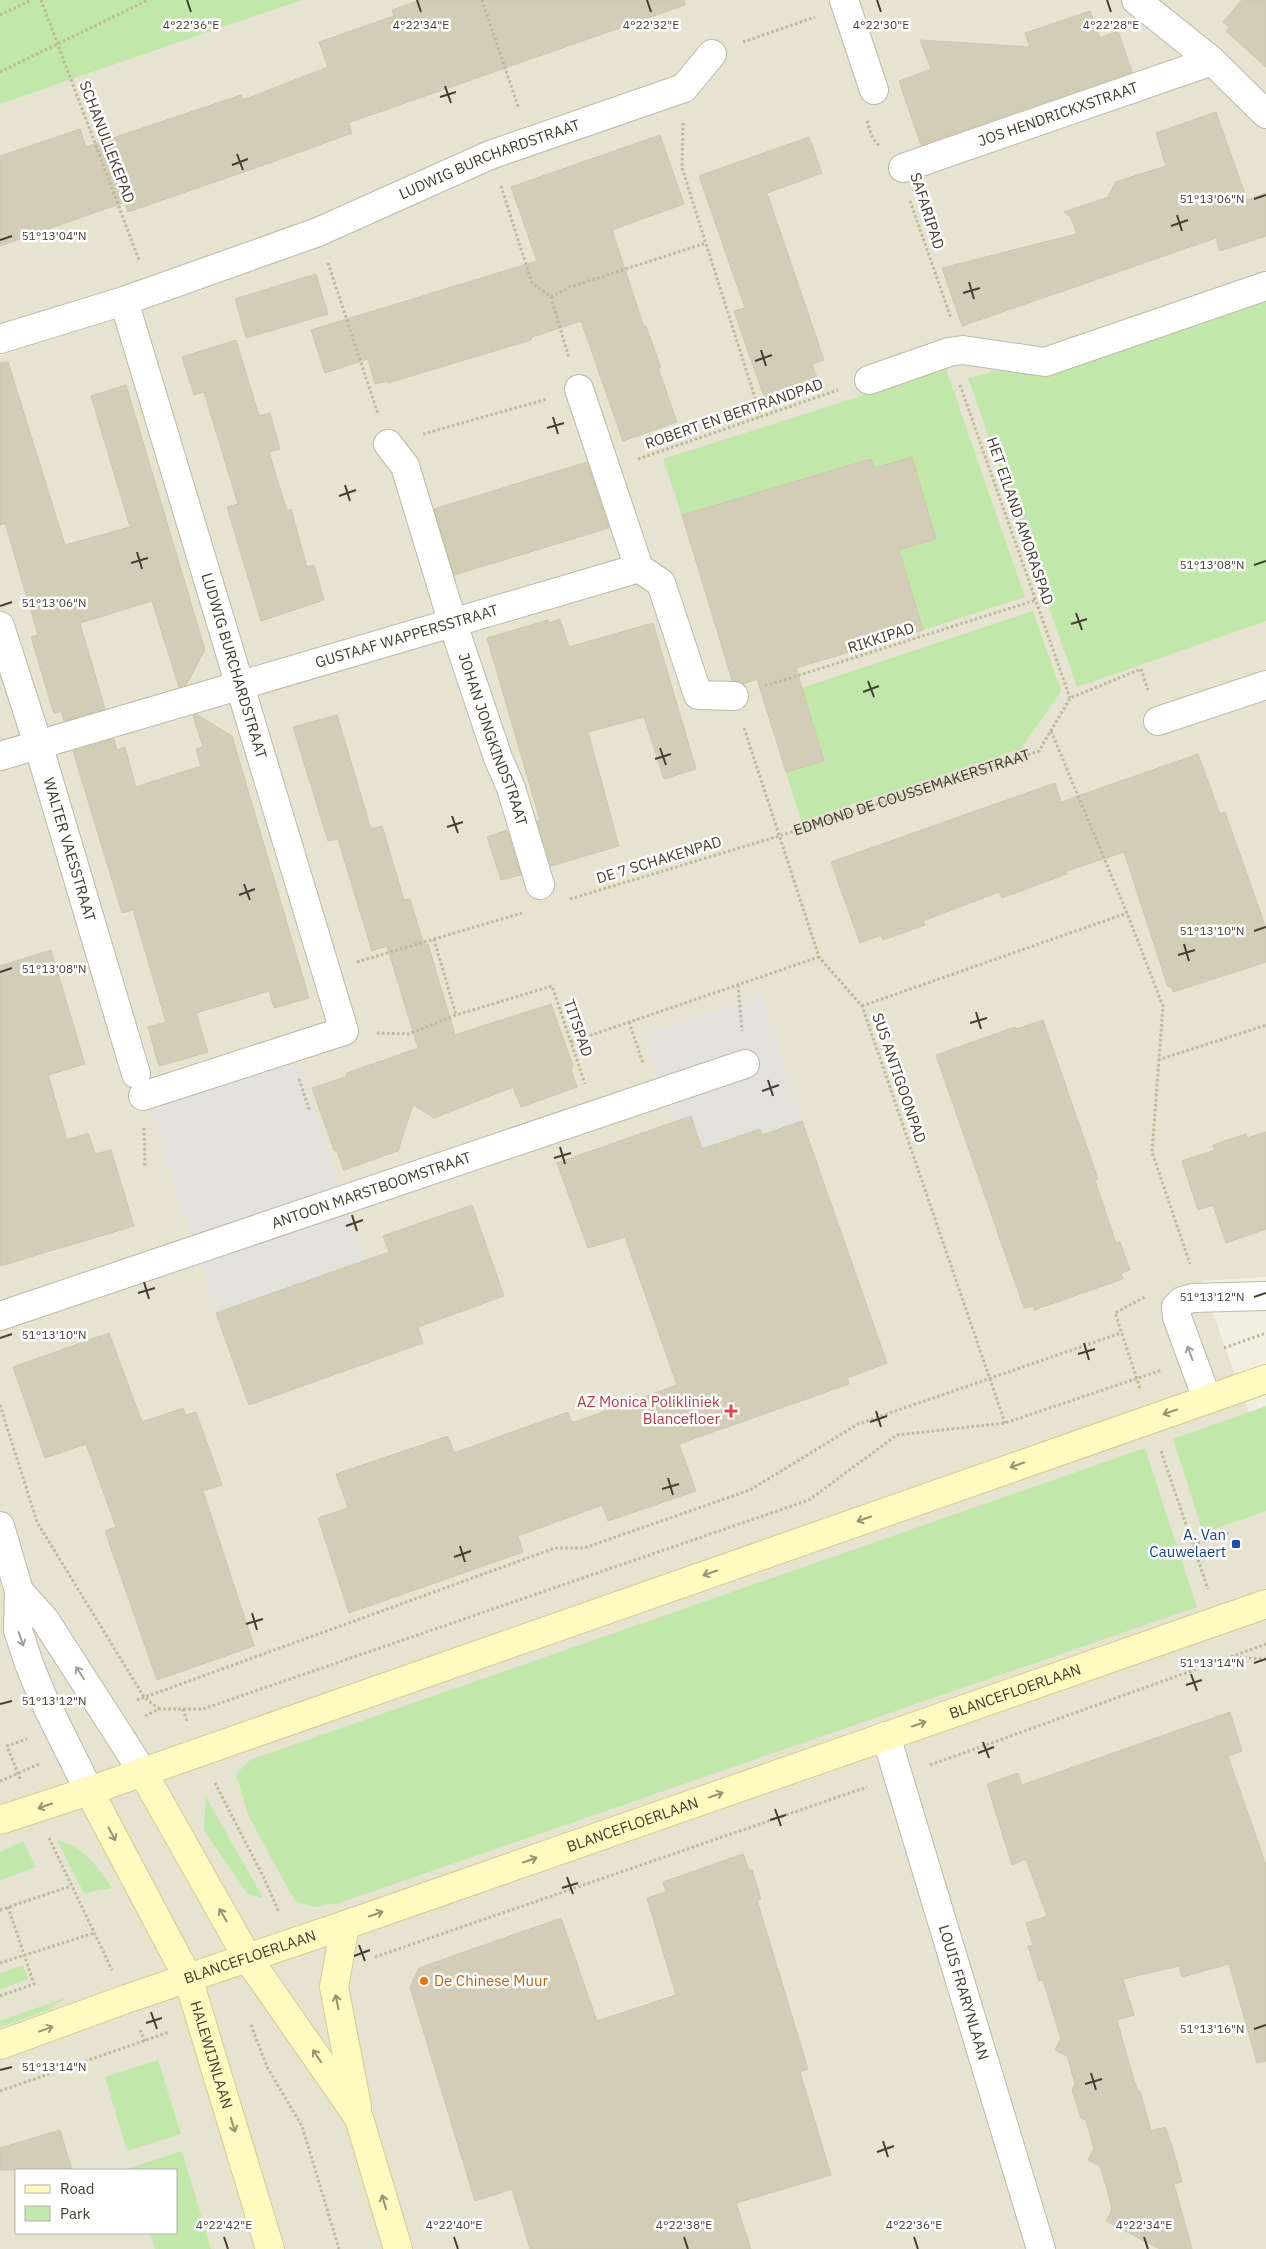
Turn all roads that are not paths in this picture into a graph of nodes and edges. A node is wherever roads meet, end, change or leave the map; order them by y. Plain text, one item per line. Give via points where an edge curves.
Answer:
1 (1136, 0) edge
2 (845, 3) edge
3 (712, 54) road end
4 (1212, 61) junction
5 (874, 90) road end
6 (1266, 114) edge
7 (903, 168) road end
8 (1266, 286) edge
9 (124, 301) junction
10 (0, 339) edge
11 (869, 380) road end
12 (579, 389) road end
13 (388, 444) road end
14 (639, 568) junction
15 (453, 624) junction
16 (0, 626) edge
17 (1266, 685) edge
18 (238, 686) junction
19 (734, 696) road end
20 (1158, 721) road end
21 (38, 744) junction
22 (0, 756) edge
23 (543, 896) road end
24 (344, 1031) joint
25 (745, 1064) road end
26 (1266, 1296) edge
27 (0, 1316) edge
28 (1266, 1379) edge
29 (1208, 1399) junction
30 (0, 1526) edge
31 (19, 1591) junction
32 (1266, 1604) edge
33 (886, 1736) junction
34 (142, 1771) junction
35 (89, 1791) junction
36 (0, 1820) edge
37 (345, 1925) junction
38 (247, 1957) junction
39 (188, 1978) junction
40 (0, 2046) edge
41 (359, 2118) junction
42 (270, 2249) edge
43 (398, 2249) edge
44 (1040, 2249) edge

1 - 4 street
2 - 5 street
3 - 9 street, LUDWIG BURCHARDSTRAAT via 684,88 490,155 318,232
4 - 6 street
4 - 7 street, JOS HENDRICKXSTRAAT
8 - 11 street via 1046,362 956,351
9 - 10 street, LUDWIG BURCHARDSTRAAT
9 - 18 street, LUDWIG BURCHARDSTRAAT
12 - 14 street
13 - 15 street, JOHAN JONGKINDSTRAAT via 405,466
14 - 15 street, GUSTAAF WAPPERSSTRAAT
14 - 19 street via 661,584 698,695
15 - 18 street, GUSTAAF WAPPERSSTRAAT
15 - 23 street, JOHAN JONGKINDSTRAAT via 511,788
16 - 21 street, WALTER VAESSTRAAT
17 - 20 street
18 - 21 street, GUSTAAF WAPPERSSTRAAT
18 - 24 street, LUDWIG BURCHARDSTRAAT
21 - 22 street, GUSTAAF WAPPERSSTRAAT
21 - 24 street, WALTER VAESSTRAAT via 140,1085
25 - 27 street, ANTOON MARSTBOOMSTRAAT
29 -> 26 street via 1176,1307 1192,1298
28 - 29 main road
29 -> 34 main road
30 - 31 street
34 -> 31 street via 45,1620
31 -> 35 street via 18,1630 33,1672
33 -> 32 main road, BLANCEFLOERLAAN
37 -> 33 main road, BLANCEFLOERLAAN
33 - 44 street, LOUIS FRARYNLAAN
34 - 35 main road
38 -> 34 main road
35 -> 36 main road
35 -> 39 main road, HALEWIJNLAAN
37 - 38 main road, BLANCEFLOERLAAN
41 -> 37 main road via 334,1987
38 - 39 main road, BLANCEFLOERLAAN
41 -> 38 main road
40 -> 39 main road, BLANCEFLOERLAAN
39 -> 42 main road, HALEWIJNLAAN
43 -> 41 main road

